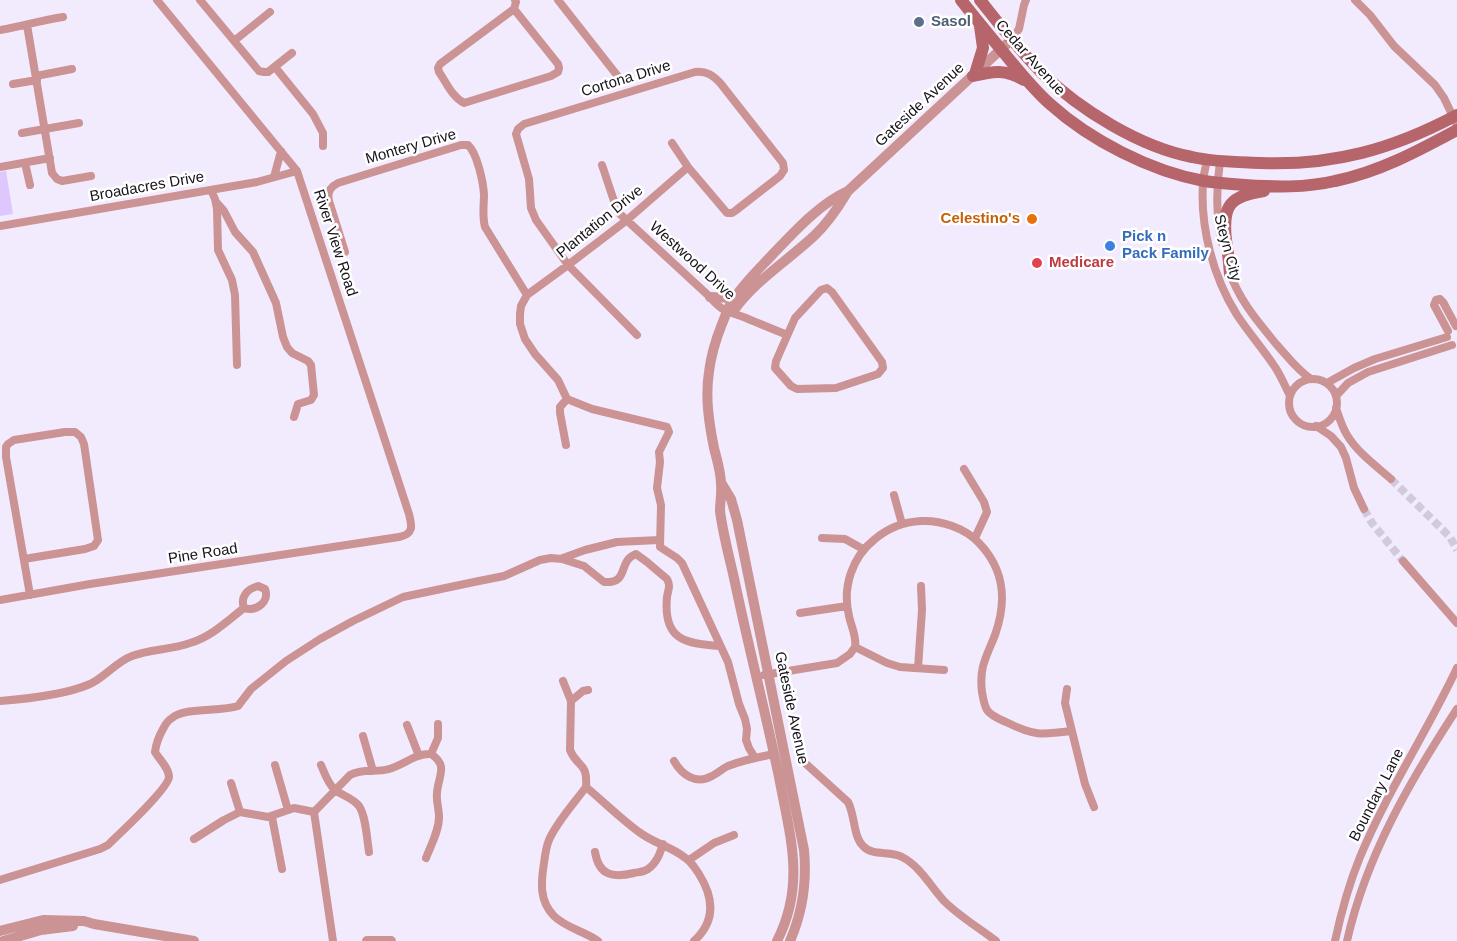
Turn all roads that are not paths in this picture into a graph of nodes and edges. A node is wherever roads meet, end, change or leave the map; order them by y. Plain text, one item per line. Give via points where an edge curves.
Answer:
1 (157, 0) edge
2 (214, 0) edge
3 (558, 0) edge
4 (961, 0) edge
5 (980, 0) edge
6 (1026, 0) edge
7 (1356, 0) edge
8 (203, 4) edge
9 (514, 4) edge
10 (270, 12) dead end
11 (63, 17) dead end
12 (980, 24) junction
13 (27, 25) junction
14 (0, 30) edge
15 (1011, 40) junction
16 (234, 41) junction
17 (1002, 50) junction
18 (292, 53) dead end
19 (275, 67) junction
20 (72, 69) dead end
21 (974, 75) junction
22 (37, 78) junction
23 (620, 79) dead end
24 (13, 84) dead end
25 (1030, 84) junction
26 (1456, 119) edge
27 (79, 123) dead end
28 (45, 129) junction
29 (1457, 130) edge
30 (22, 133) dead end
31 (672, 143) dead end
32 (323, 146) dead end
33 (281, 151) junction
34 (50, 158) junction
35 (1214, 161) junction
36 (25, 164) junction
37 (602, 165) dead end
38 (0, 167) edge
39 (688, 167) junction
40 (297, 171) junction
41 (91, 176) dead end
42 (274, 177) junction
43 (1203, 181) junction
44 (1217, 182) junction
45 (30, 185) dead end
46 (1292, 187) junction
47 (211, 190) junction
48 (848, 191) junction
49 (216, 201) junction
50 (627, 220) junction
51 (0, 226) edge
52 (345, 252) dead end
53 (568, 266) junction
54 (1230, 274) junction
55 (527, 295) junction
56 (710, 297) junction
57 (734, 298) junction
58 (727, 315) junction
59 (1452, 330) edge
60 (637, 335) dead end
61 (787, 335) junction
62 (1454, 346) edge
63 (237, 365) dead end
64 (1311, 379) junction
65 (1327, 383) junction
66 (1290, 396) junction
67 (1336, 396) junction
68 (567, 399) junction
69 (1336, 408) junction
70 (294, 417) dead end
71 (1316, 426) junction
72 (566, 445) dead end
73 (964, 469) dead end
74 (1391, 479) tunnel mouth
75 (894, 495) dead end
76 (1364, 509) tunnel mouth
77 (902, 524) junction
78 (409, 533) joint
79 (822, 538) dead end
80 (975, 538) junction
81 (659, 540) junction
82 (863, 549) junction
83 (24, 559) junction
84 (562, 559) junction
85 (1403, 561) tunnel mouth
86 (921, 586) dead end
87 (30, 595) junction
88 (0, 600) edge
89 (847, 606) junction
90 (244, 608) dead end
91 (800, 613) dead end
92 (1457, 623) edge
93 (720, 646) junction
94 (855, 647) junction
95 (918, 668) junction
96 (1457, 668) edge
97 (944, 670) dead end
98 (763, 676) junction
99 (563, 681) dead end
100 (1067, 689) dead end
101 (588, 690) dead end
102 (570, 701) junction
103 (0, 702) edge
104 (1457, 709) edge
105 (438, 724) dead end
106 (407, 725) dead end
107 (1072, 731) junction
108 (363, 736) dead end
109 (431, 754) junction
110 (774, 754) junction
111 (419, 756) junction
112 (755, 758) junction
113 (674, 760) dead end
114 (805, 763) dead end
115 (275, 765) dead end
116 (321, 765) dead end
117 (373, 771) junction
118 (231, 783) dead end
119 (586, 787) junction
120 (336, 790) junction
121 (1094, 807) dead end
122 (288, 810) junction
123 (240, 812) junction
124 (314, 812) junction
125 (272, 817) junction
126 (734, 835) dead end
127 (194, 839) dead end
128 (663, 844) junction
129 (369, 852) dead end
130 (595, 852) dead end
131 (426, 858) dead end
132 (689, 860) junction
133 (282, 868) dead end
134 (0, 880) edge
135 (94, 924) junction
136 (0, 931) edge
137 (698, 940) edge
138 (3, 941) edge
139 (194, 941) edge
140 (333, 941) edge
141 (368, 941) edge
142 (391, 941) edge
143 (598, 941) edge
144 (777, 941) edge
145 (790, 941) edge
146 (996, 941) edge
147 (1335, 941) edge
148 (1347, 941) edge

1 - 33 street, River View Road
2 - 8 street
3 - 23 street
4 - 12 main road, Cedar Avenue
5 - 15 main road, Cedar Avenue
6 - 15 street via 1019,29
7 - 26 street via 1394,46 1435,85
8 - 16 street
9 - 9 street via 439,66 439,72 460,101 464,103 558,72 558,64
10 - 16 street
11 - 13 street
12 - 17 main road, Cedar Avenue
12 - 21 main road via 983,48
13 - 14 street
13 - 22 street
15 - 17 street, Gateside Avenue
15 - 35 main road, Cedar Avenue via 1068,96 1123,132 1171,152
16 - 19 street via 259,70 268,72
17 - 21 street, Gateside Avenue
17 - 25 main road, Cedar Avenue
18 - 19 street
19 - 32 street via 316,118 323,133
20 - 22 street
21 - 25 main road via 1001,71
21 - 48 street, Gateside Avenue
22 - 24 street
22 - 28 street
25 - 43 main road, Cedar Avenue via 1066,117 1105,143 1150,164
26 - 35 main road, Cedar Avenue via 1368,152 1295,164
27 - 28 street
28 - 30 street
28 - 34 street
29 - 46 main road, Cedar Avenue via 1379,168 1335,181
31 - 39 street, Cortona Drive
33 - 40 street, River View Road
33 - 42 street
34 - 36 street
34 - 41 street via 57,179
35 - 43 street, Steyn City
35 - 44 street, Steyn City
36 - 38 street
36 - 45 street
37 - 50 street, Westwood Drive via 615,204
39 - 50 street, Plantation Drive
39 - 53 street, Cortona Drive via 729,213 784,170 721,84 708,73 695,72 520,126 516,138 529,179 533,214
40 - 42 street, Broadacres Drive
40 - 78 street, River View Road via 409,514
42 - 47 street, Broadacres Drive
43 - 44 main road, Cedar Avenue
43 - 66 street, Steyn City via 1207,235 1220,280 1238,316 1275,367
44 - 46 main road, Cedar Avenue
44 - 54 street, Steyn City via 1219,229
46 - 54 main road via 1249,193 1230,205 1224,223
47 - 49 street
47 - 51 street, Broadacres Drive
48 - 57 street, Gateside Avenue via 804,224
48 - 58 street, Gateside Avenue via 815,236
49 - 63 street via 218,246 236,300
49 - 70 street via 253,252 276,301 289,349 312,368 314,395 298,404
50 - 53 street, Plantation Drive
50 - 56 street, Westwood Drive
52 - 55 street, Montery Drive via 329,201 333,186 468,145 474,152 483,187 485,227
53 - 55 street, Plantation Drive
53 - 60 street, Cortona Drive
54 - 64 street, Steyn City via 1249,309 1293,364
55 - 68 street via 520,314 525,339 558,380
56 - 57 street
56 - 58 street, Westwood Drive
57 - 58 street, Gateside Avenue
58 - 61 street via 740,315
58 - 98 street, Gateside Avenue via 709,371 711,434 721,483 737,520
59 - 62 street via 1449,343
59 - 65 street via 1375,359
61 - 61 street via 795,318 827,288 883,368 878,374 836,388 797,389 775,368
62 - 67 street via 1358,376
64 - 65 street
64 - 66 street via 1298,384
65 - 67 street
66 - 71 street via 1295,418
67 - 69 street
68 - 72 street via 560,407
68 - 81 street via 667,427 669,432 659,452 657,478 661,505
69 - 71 street via 1331,418
69 - 74 street via 1348,437
71 - 76 street via 1341,447
73 - 80 street via 987,512
75 - 77 street
77 - 80 street via 941,523
77 - 82 street via 879,535
78 - 87 street, Pine Road
79 - 82 street via 845,539
80 - 107 street via 992,558 1002,590 1000,618 982,670 987,710 1030,733
81 - 84 street via 617,542
81 - 93 street via 660,547 682,563
82 - 89 street via 851,571
83 - 83 street via 6,447 14,441 75,432 84,444 98,540 85,549
83 - 87 street
84 - 93 street via 584,566 609,582 622,576 627,560 636,554 669,583 666,608 672,632 700,645
84 - 134 street via 540,560 504,576 403,597 303,650 251,688 238,706 178,714 166,724 156,746 168,780 108,845
85 - 92 street
86 - 95 street
87 - 88 street, Pine Road
89 - 91 street
89 - 94 street
90 - 103 street via 207,636 133,656 91,683
93 - 112 street via 745,719 746,740
94 - 95 street via 887,663
94 - 98 street via 837,663
95 - 97 street
96 - 147 street, Boundary Lane via 1360,857
98 - 110 street, Gateside Avenue
98 - 145 street, Gateside Avenue via 804,850 804,895
99 - 102 street
100 - 107 street via 1065,704
101 - 102 street
102 - 119 street via 570,750 585,771
104 - 148 street, Boundary Lane via 1383,836 1358,899
105 - 109 street via 438,738
106 - 111 street
107 - 121 street
108 - 117 street
109 - 111 street
109 - 131 street via 441,765 439,819
110 - 112 street
110 - 144 street, Gateside Avenue via 794,869 792,898
111 - 117 street via 391,769
112 - 113 street via 699,780 680,770
114 - 146 street via 848,802 863,847 906,859 948,905
115 - 122 street
116 - 120 street
117 - 120 street via 356,772
118 - 123 street
119 - 128 street via 642,834
119 - 143 street via 548,841 541,887 544,902 553,915
120 - 124 street
120 - 129 street via 362,811
122 - 124 street
122 - 125 street
123 - 125 street
123 - 127 street
124 - 140 street
125 - 133 street
126 - 132 street
128 - 130 street via 648,869 626,875 606,872 598,864
128 - 132 street
132 - 137 street via 707,888 711,905
135 - 136 street via 44,920
135 - 138 street via 41,930
135 - 139 street
141 - 142 street

